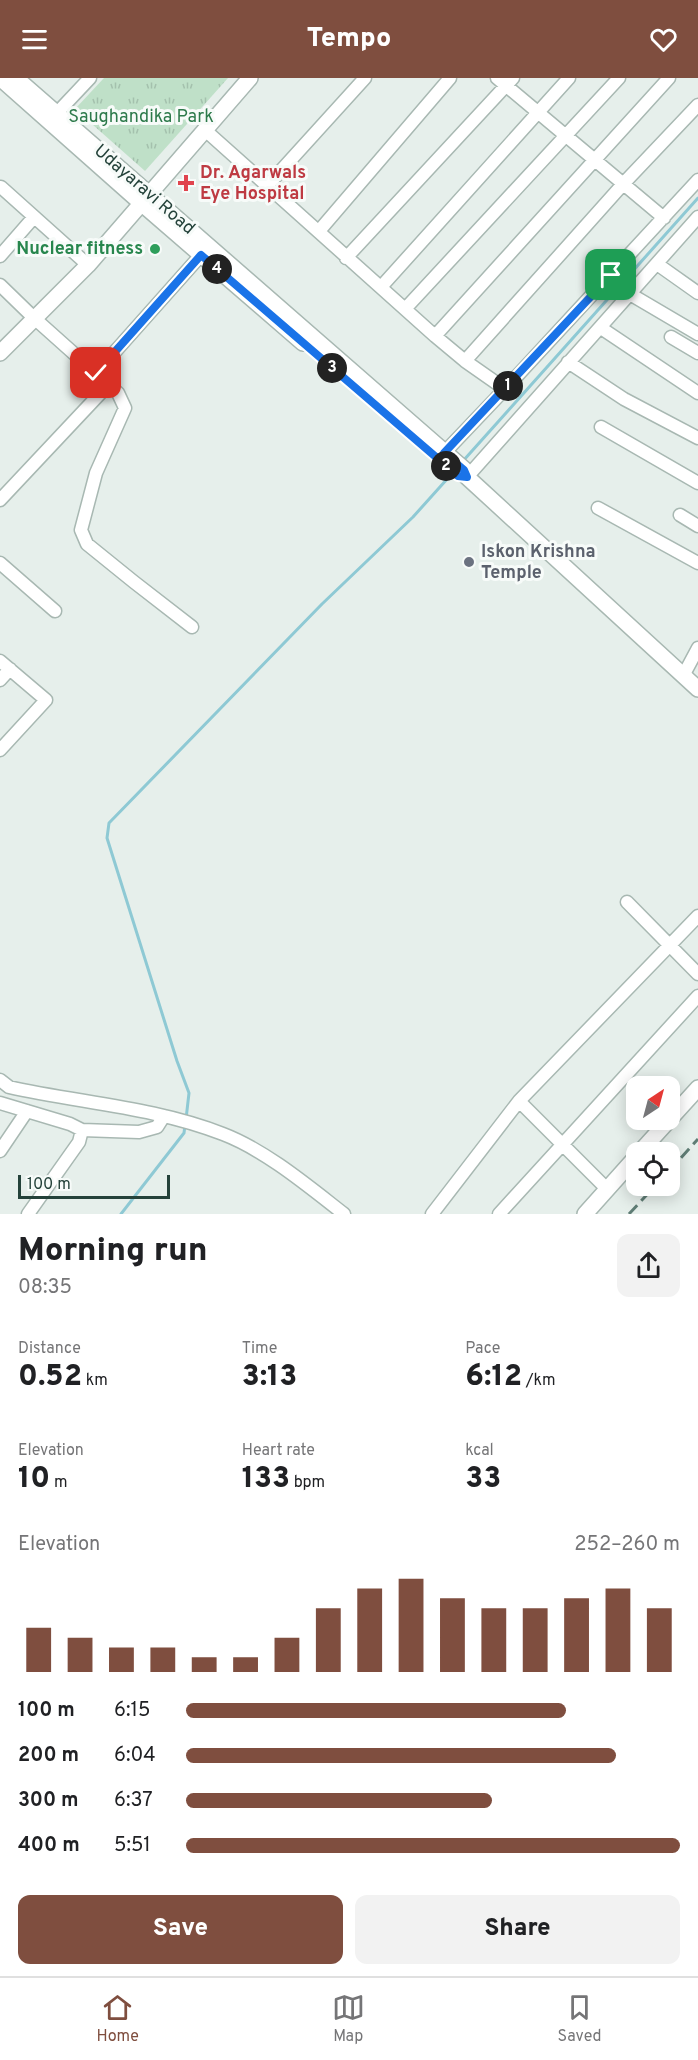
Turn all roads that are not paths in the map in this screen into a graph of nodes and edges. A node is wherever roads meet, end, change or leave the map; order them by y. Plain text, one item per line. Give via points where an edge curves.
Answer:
1 (0, 78) edge
2 (16, 78) edge
3 (90, 78) edge
4 (250, 78) edge
5 (365, 78) edge
6 (450, 78) edge
7 (569, 78) edge
8 (619, 78) edge
9 (669, 78) edge
10 (506, 81) edge
11 (698, 105) edge
12 (538, 111) junction
13 (57, 113) junction
14 (205, 130) junction
15 (565, 135) junction
16 (595, 160) junction
17 (698, 180) edge
18 (624, 183) junction
19 (267, 186) junction
20 (1, 187) edge
21 (145, 199) junction
22 (34, 217) junction
23 (698, 217) edge
24 (664, 218) junction
25 (319, 231) junction
26 (201, 255) junction
27 (0, 256) edge
28 (346, 258) junction
29 (657, 264) junction
30 (87, 265) junction
31 (0, 285) edge
32 (381, 286) junction
33 (698, 292) edge
34 (630, 294) junction
35 (405, 309) junction
36 (33, 317) junction
37 (601, 328) junction
38 (698, 334) edge
39 (435, 336) junction
40 (671, 337) dead end
41 (0, 353) edge
42 (698, 353) edge
43 (465, 361) junction
44 (568, 362) junction
45 (96, 373) junction
46 (109, 384) junction
47 (505, 389) junction
48 (698, 393) edge
49 (602, 427) dead end
50 (698, 438) edge
51 (444, 456) junction
52 (463, 474) junction
53 (698, 483) edge
54 (0, 500) edge
55 (598, 508) dead end
56 (680, 515) dead end
57 (698, 526) edge
58 (0, 562) edge
59 (698, 563) edge
60 (55, 611) dead end
61 (192, 627) dead end
62 (698, 648) edge
63 (5, 665) edge
64 (683, 675) junction
65 (0, 680) edge
66 (698, 689) edge
67 (0, 750) edge
68 (627, 902) dead end
69 (698, 916) edge
70 (670, 946) junction
71 (698, 974) edge
72 (698, 996) edge
73 (0, 1080) edge
74 (698, 1088) edge
75 (519, 1101) junction
76 (0, 1103) edge
77 (27, 1111) junction
78 (167, 1117) junction
79 (82, 1130) junction
80 (649, 1142) edge
81 (561, 1144) junction
82 (0, 1151) edge
83 (626, 1168) edge
84 (608, 1189) junction
85 (28, 1214) edge
86 (344, 1214) edge
87 (432, 1214) edge
88 (499, 1214) edge
89 (585, 1214) edge

1 - 21 street, Udayaravi Road
2 - 13 street, Udayaravi Road
3 - 13 street
4 - 14 street
5 - 19 street
6 - 25 street
7 - 12 street
8 - 15 street
9 - 16 street
10 - 12 street
10 - 28 street
11 - 18 street
12 - 15 street
12 - 32 street
13 - 21 street, Udayaravi Road
14 - 19 street
14 - 21 street
15 - 16 street
15 - 35 street
16 - 18 street
16 - 39 street
17 - 24 street
18 - 24 street
18 - 43 street
19 - 25 street
20 - 22 street
21 - 26 street
21 - 30 street
21 - 51 street, Udayaravi Road
22 - 27 street
22 - 30 street
23 - 29 street
24 - 47 street
25 - 28 street
26 - 45 street
26 - 51 street
28 - 32 street
29 - 33 street
29 - 34 street
30 - 36 street
31 - 36 street
32 - 35 street
34 - 37 street
34 - 38 street
35 - 39 street
36 - 41 street
36 - 45 street
37 - 44 street
37 - 48 street
39 - 43 street
40 - 42 street
43 - 47 street
44 - 50 street via 624,399
44 - 52 street
45 - 46 street
46 - 54 street
46 - 61 street via 125,408 96,473 81,530 87,544
47 - 51 street
49 - 53 street
51 - 52 street, Udayaravi Road
52 - 64 street, Udayaravi Road
55 - 59 street
56 - 57 street
58 - 60 street
62 - 64 street
63 - 65 street
63 - 67 street via 45,700
64 - 66 street, Udayaravi Road
68 - 70 street
69 - 70 street
70 - 71 street
70 - 75 street
72 - 81 street
73 - 78 street via 9,1087 43,1095
74 - 80 street
75 - 81 street
75 - 87 street
76 - 77 street
77 - 79 street
77 - 82 street
78 - 79 street via 157,1127 139,1132
78 - 86 street via 224,1134 270,1159
79 - 85 street via 79,1142
81 - 84 street
81 - 88 street
83 - 84 street
84 - 89 street

